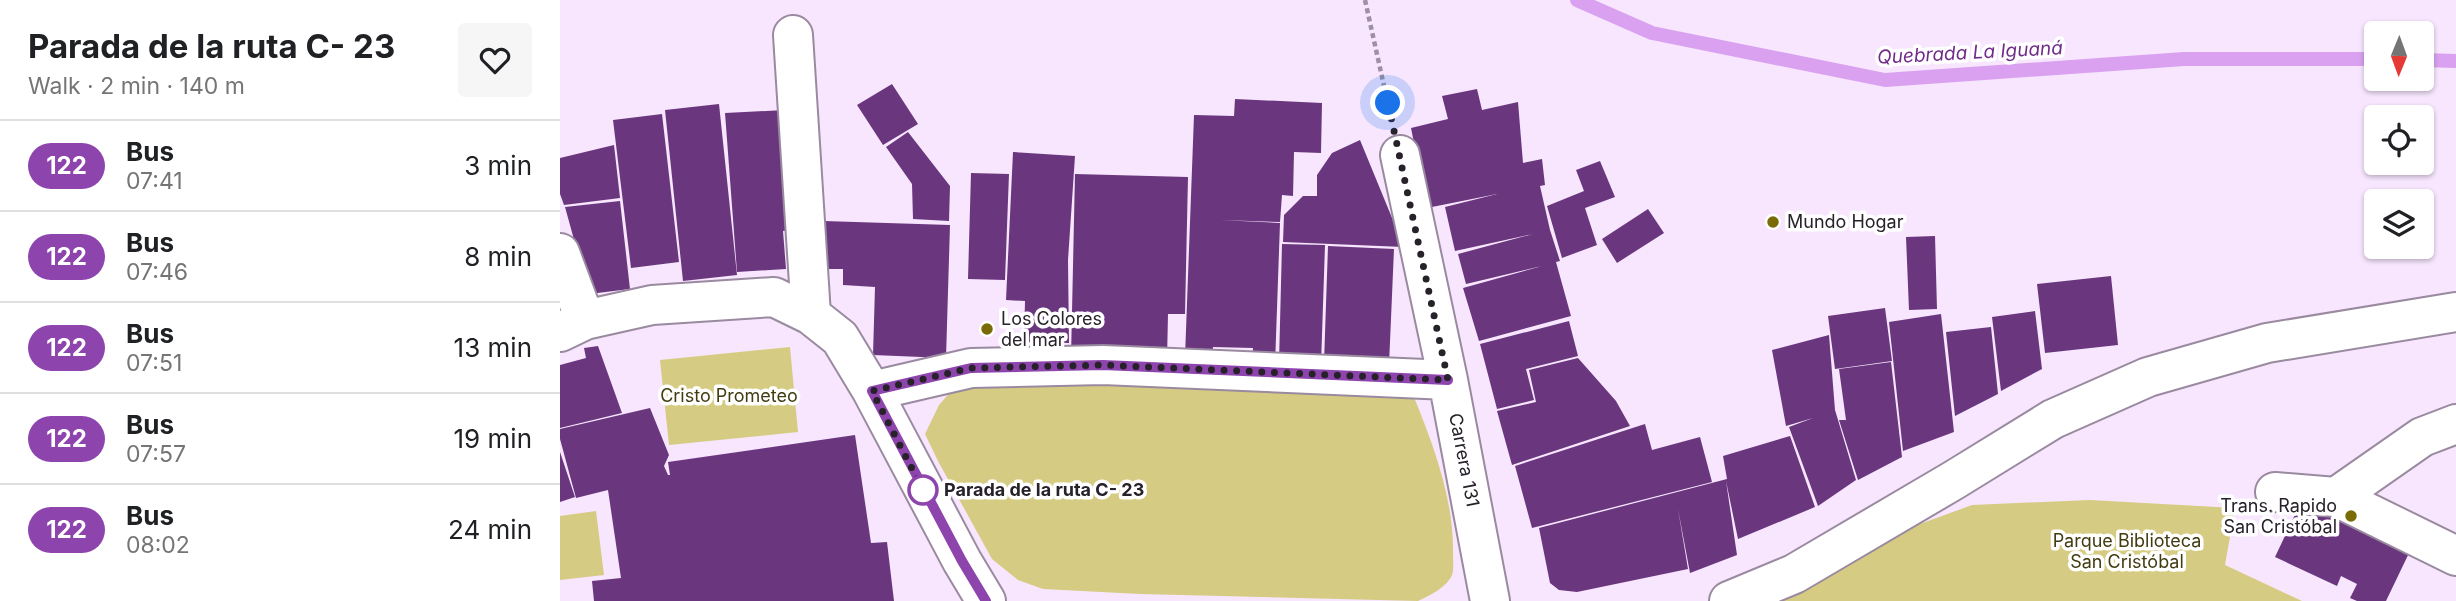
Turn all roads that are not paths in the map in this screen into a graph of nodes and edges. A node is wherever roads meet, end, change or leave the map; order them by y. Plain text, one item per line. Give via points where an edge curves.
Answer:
1 (793, 35) dead end
2 (1400, 155) road end
3 (560, 253) edge
4 (2456, 312) edge
5 (811, 315) junction
6 (572, 326) edge
7 (1448, 380) junction
8 (872, 391) junction
9 (2456, 424) edge
10 (2275, 492) dead end
11 (2336, 497) junction
12 (2456, 556) edge
13 (986, 601) edge
14 (1490, 601) edge
15 (1730, 601) edge

1 - 5 street
2 - 7 street, Carrera 131
3 - 6 street
4 - 15 street via 2267,343 2148,377 2053,419 1794,574
5 - 6 street via 774,297 652,304
5 - 8 street via 840,338
7 - 8 street via 1090,365 971,368
7 - 14 street, Carrera 131
8 - 13 street
9 - 11 street via 2422,437
10 - 11 street
11 - 12 street

